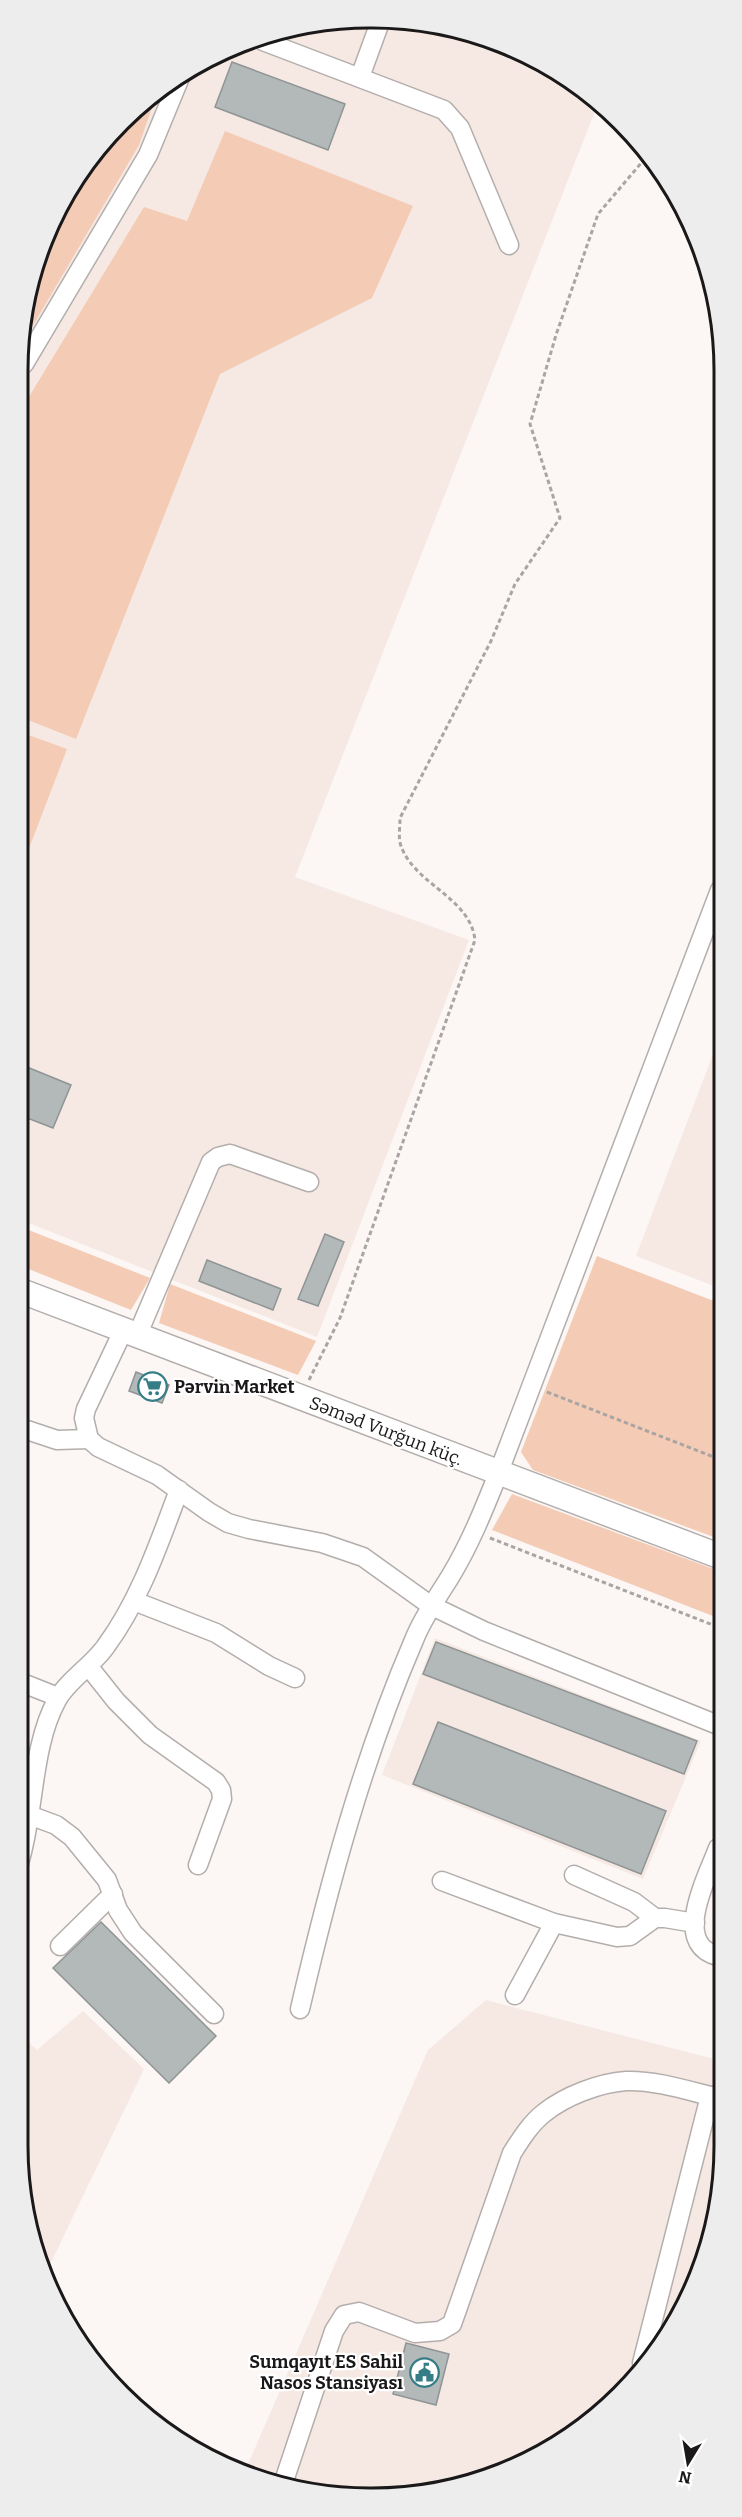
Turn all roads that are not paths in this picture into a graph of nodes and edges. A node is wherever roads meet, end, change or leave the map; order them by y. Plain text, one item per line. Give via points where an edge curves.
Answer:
1 (378, 28) edge
2 (271, 44) edge
3 (360, 77) junction
4 (175, 90) edge
5 (509, 245) dead end
6 (29, 356) edge
7 (714, 906) edge
8 (309, 1182) dead end
9 (28, 1294) edge
10 (130, 1333) junction
11 (28, 1430) edge
12 (89, 1439) junction
13 (498, 1474) junction
14 (179, 1490) junction
15 (714, 1554) edge
16 (134, 1600) junction
17 (430, 1605) junction
18 (89, 1667) junction
19 (295, 1678) dead end
20 (28, 1685) edge
21 (58, 1697) junction
22 (714, 1723) edge
23 (29, 1815) junction
24 (28, 1820) edge
25 (714, 1859) edge
26 (198, 1865) dead end
27 (573, 1875) dead end
28 (442, 1881) dead end
29 (114, 1894) junction
30 (655, 1918) junction
31 (554, 1923) junction
32 (695, 1923) junction
33 (60, 1946) dead end
34 (714, 1954) edge
35 (515, 1995) dead end
36 (300, 2009) dead end
37 (214, 2014) dead end
38 (713, 2097) edge
39 (644, 2353) edge
40 (285, 2478) edge

1 - 3 street
2 - 3 street
3 - 5 street via 444,110 460,128
4 - 6 street via 148,155
7 - 13 street
8 - 10 street via 231,1154 218,1156 211,1162
9 - 10 main road, Səməd Vurğun küç.
10 - 12 street via 86,1409
10 - 13 main road, Səməd Vurğun küç.
11 - 12 street via 57,1440
12 - 14 street
13 - 15 main road, Səməd Vurğun küç.
13 - 17 street via 474,1532
14 - 16 street
14 - 17 street via 228,1523 322,1543 363,1557
16 - 18 street
16 - 19 street via 216,1633
17 - 22 street via 484,1631
17 - 36 street via 375,1739 323,1910
18 - 21 street
18 - 26 street via 150,1735 216,1782 221,1790 222,1799
20 - 21 street
21 - 23 street via 44,1736
23 - 24 street
23 - 29 street via 72,1836
25 - 32 street
27 - 30 street via 634,1902
28 - 31 street
29 - 33 street
29 - 37 street via 118,1910 133,1933
30 - 31 street via 630,1936 617,1937
30 - 32 street
31 - 35 street
32 - 34 street via 694,1937 699,1946
38 - 39 street
38 - 40 street via 625,2081 598,2087 544,2113 512,2153 452,2324 440,2331 415,2332 359,2312 344,2315 334,2331

